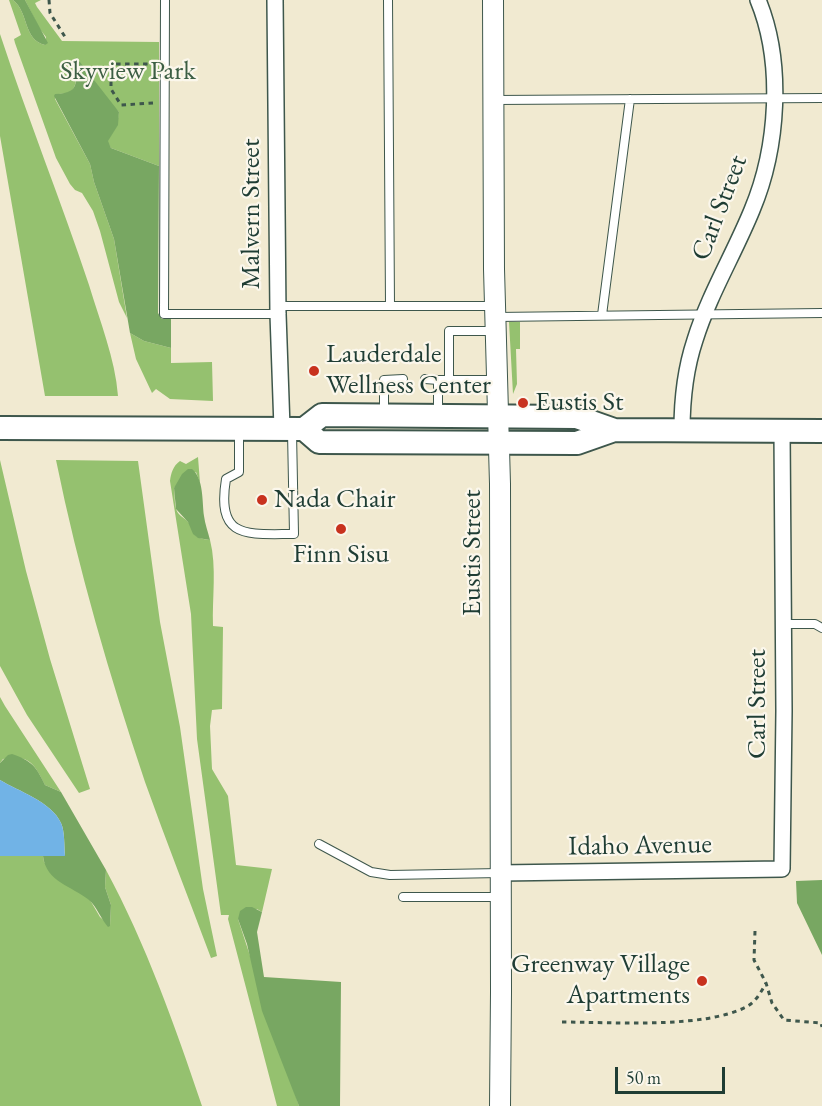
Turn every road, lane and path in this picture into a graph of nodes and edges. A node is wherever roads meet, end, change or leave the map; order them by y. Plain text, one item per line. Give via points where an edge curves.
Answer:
1 (49, 0) edge
2 (165, 0) edge
3 (275, 0) edge
4 (388, 0) edge
5 (493, 0) edge
6 (758, 0) edge
7 (68, 40) dead end
8 (164, 64) junction
9 (775, 98) junction
10 (822, 98) edge
11 (630, 99) junction
12 (493, 100) junction
13 (164, 102) junction
14 (390, 305) junction
15 (278, 310) junction
16 (822, 313) edge
17 (704, 314) junction
18 (602, 315) junction
19 (496, 318) junction
20 (404, 379) dead end
21 (425, 379) dead end
22 (438, 380) junction
23 (449, 380) junction
24 (498, 380) junction
25 (384, 415) junction
26 (438, 416) junction
27 (499, 416) junction
28 (239, 428) junction
29 (293, 428) junction
30 (0, 429) edge
31 (614, 430) junction
32 (682, 430) junction
33 (782, 430) junction
34 (822, 431) edge
35 (499, 443) junction
36 (784, 624) junction
37 (822, 628) edge
38 (319, 844) dead end
39 (782, 870) joint
40 (500, 873) junction
41 (403, 897) dead end
42 (500, 897) junction
43 (755, 931) dead end
44 (766, 983) junction
45 (562, 1022) dead end
46 (822, 1027) edge
47 (500, 1106) edge

1 - 7 path via 50,13
2 - 8 lane
3 - 15 street, Malvern Street
4 - 14 lane
5 - 12 street, Eustis Street
6 - 9 street, Carl Street via 771,45
8 - 13 lane
8 - 13 path via 111,64 111,89 121,105
9 - 10 lane
9 - 11 lane
9 - 17 street, Carl Street via 763,180
11 - 12 lane
11 - 18 lane
12 - 19 street, Eustis Street
13 - 15 lane via 164,314
14 - 15 lane
14 - 19 lane
15 - 29 street, Malvern Street
16 - 17 lane
17 - 18 lane
17 - 32 street, Carl Street via 685,380
18 - 19 lane
19 - 23 lane via 449,331
19 - 24 street, Eustis Street
20 - 25 lane via 384,380
21 - 22 lane
22 - 23 lane
22 - 26 lane
23 - 24 lane
24 - 27 street, Eustis Street
25 - 26 main road
25 - 29 main road via 322,415
26 - 27 main road
27 - 31 main road via 577,417
27 - 35 street, Eustis Street
28 - 29 main road
28 - 29 lane via 239,472 226,478 223,497 231,525 242,532 294,534
28 - 30 main road
29 - 35 main road via 320,442
31 - 32 main road
31 - 35 main road via 577,443
32 - 33 main road
33 - 34 main road
33 - 36 street, Carl Street
35 - 40 street, Eustis Street
36 - 37 lane via 814,624
36 - 39 street, Carl Street
38 - 40 lane via 371,872
39 - 40 street, Idaho Avenue
40 - 42 street, Eustis Street
41 - 42 lane
42 - 47 street, Eustis Street
43 - 44 path via 754,960
44 - 45 path via 746,1007 717,1016 646,1023
44 - 46 path via 772,1003 784,1020 821,1023

